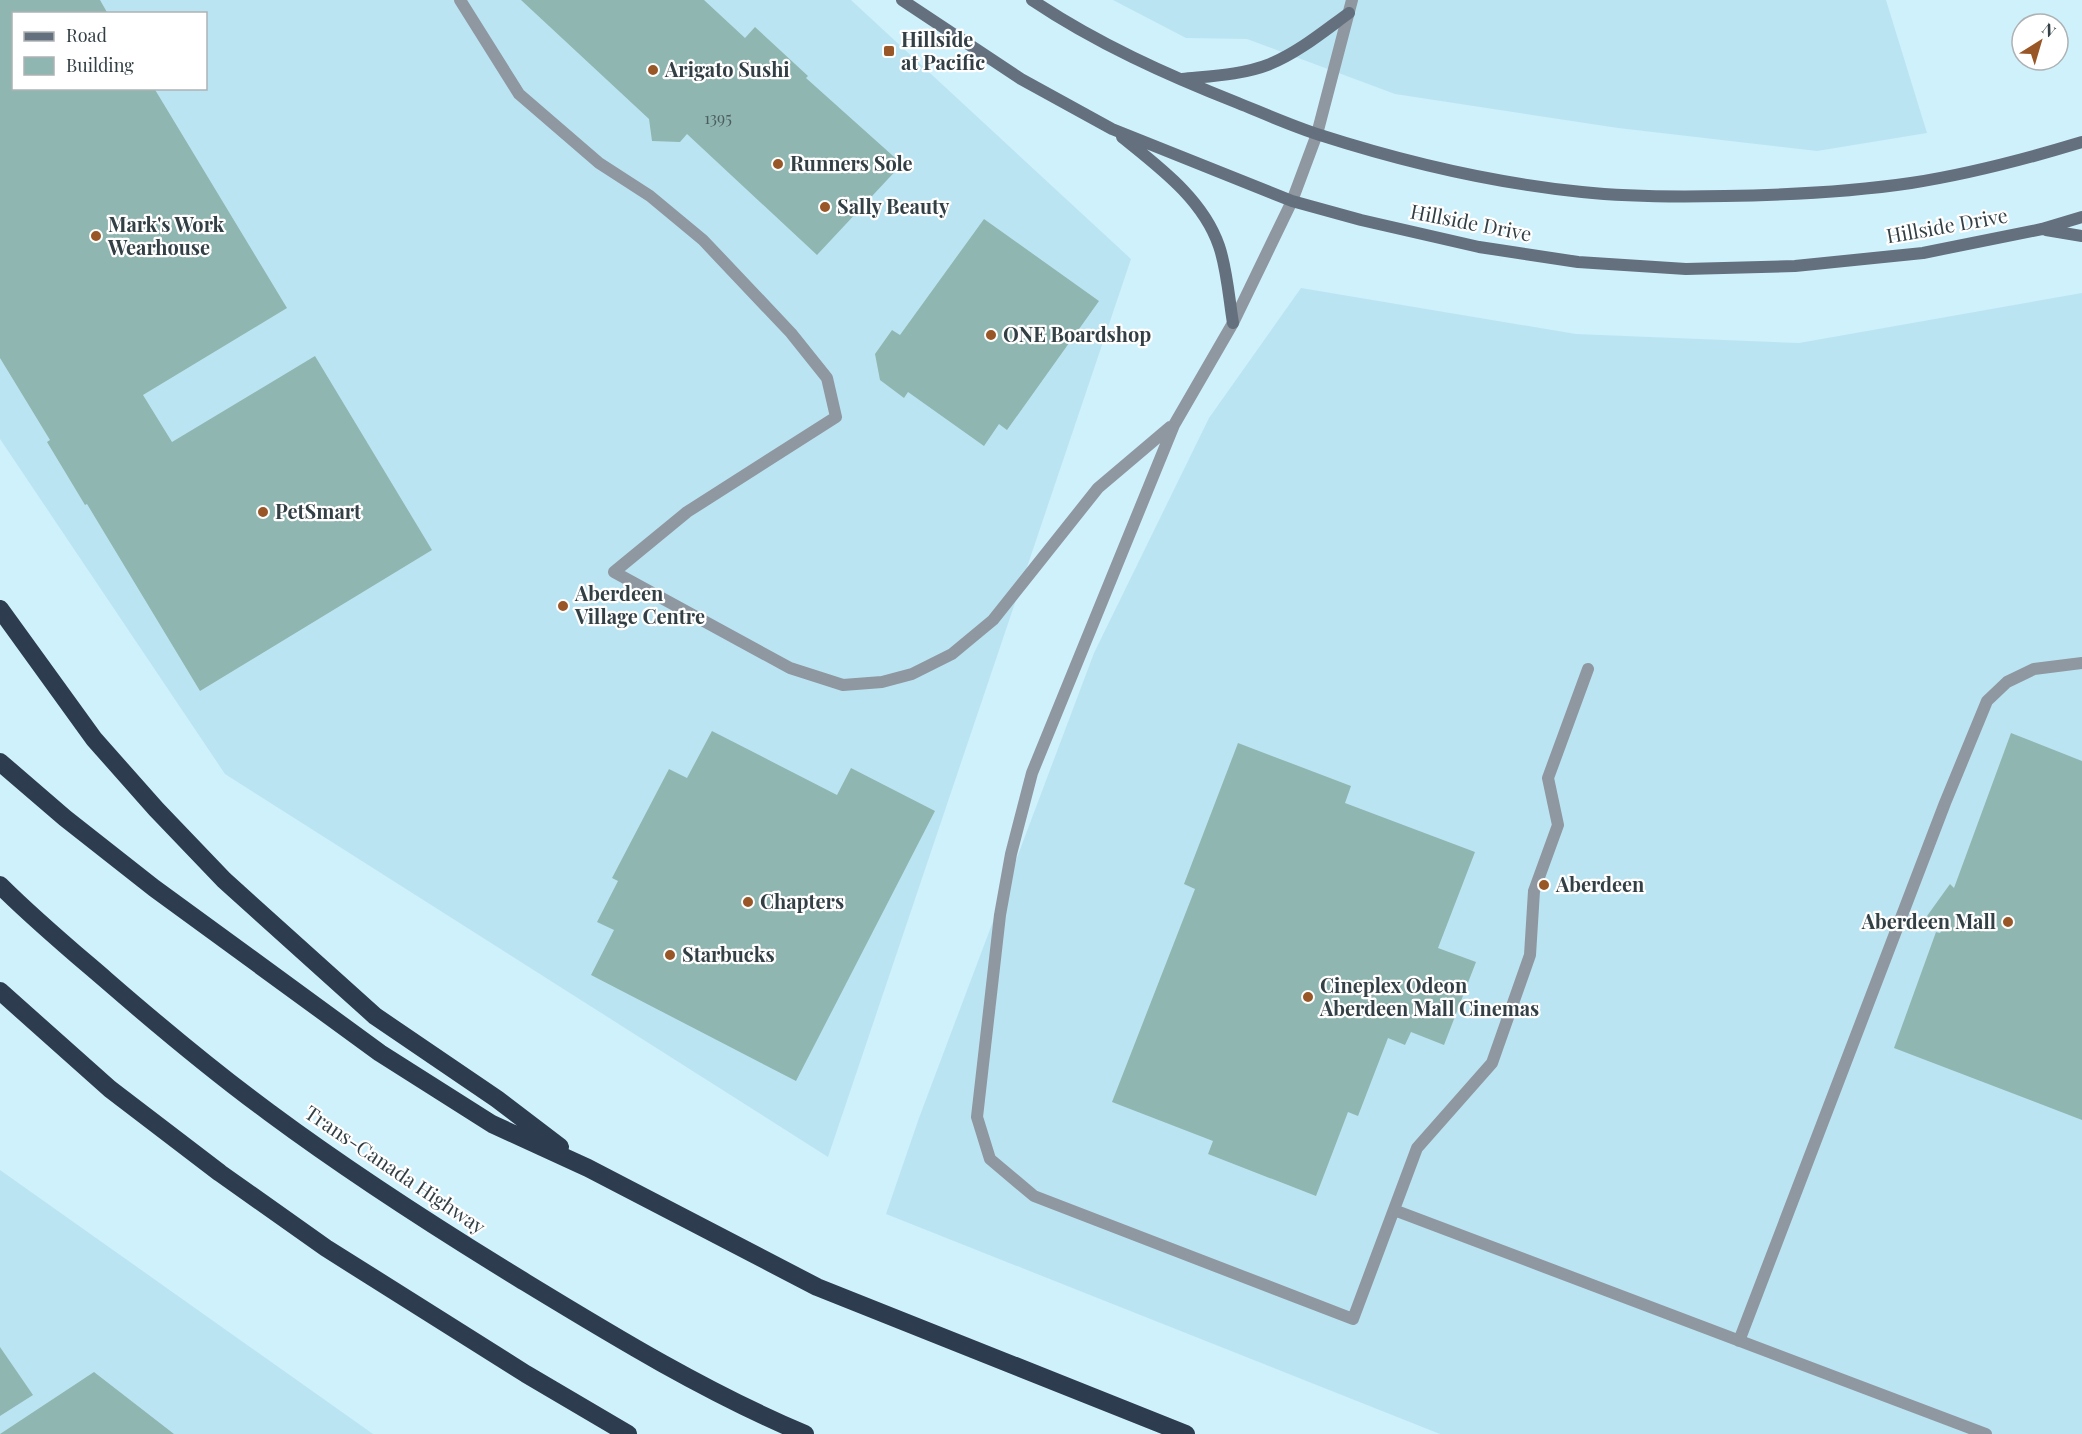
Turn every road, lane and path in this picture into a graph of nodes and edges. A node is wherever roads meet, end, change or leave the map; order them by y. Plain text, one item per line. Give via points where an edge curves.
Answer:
1 (460, 0) edge
2 (902, 0) edge
3 (1032, 0) edge
4 (1352, 0) edge
5 (1349, 13) junction
6 (1178, 80) junction
7 (1112, 129) junction
8 (1317, 134) junction
9 (2082, 142) edge
10 (1292, 201) junction
11 (2082, 217) edge
12 (2042, 229) junction
13 (2082, 236) edge
14 (1233, 323) junction
15 (1174, 424) junction
16 (0, 609) edge
17 (2082, 663) edge
18 (1588, 669) dead end
19 (0, 762) edge
20 (0, 885) edge
21 (0, 991) edge
22 (588, 1167) junction
23 (1394, 1210) junction
24 (1739, 1341) junction
25 (628, 1434) edge
26 (805, 1434) edge
27 (1186, 1434) edge
28 (1986, 1434) edge

1 - 15 lane via 519,94 598,163 650,196 703,240 791,333 827,378 836,417 687,513 614,572 790,668 843,685 892,680 952,654 993,620 1098,488
2 - 7 main road, Hillside Drive via 1021,79
3 - 6 main road
4 - 5 lane
5 - 6 main road via 1268,64 1227,75
5 - 8 lane
6 - 8 main road
7 - 10 main road, Hillside Drive
7 - 14 main road via 1182,188 1209,223 1220,247
8 - 9 main road via 1488,178 1582,192 1686,196 1794,195 1912,183 2023,160
8 - 10 lane
10 - 12 main road, Hillside Drive via 1479,248 1578,262 1686,268 1795,266 1923,253
10 - 14 lane
11 - 12 main road, Hillside Drive
12 - 13 main road
14 - 15 lane
15 - 23 lane via 1032,773 1000,915 977,1118 990,1159 1034,1196 1353,1319
16 - 22 highway via 94,739 225,880 375,1016
17 - 24 lane via 2034,669 2007,682 1987,701
18 - 23 lane via 1548,778 1558,825 1534,891 1530,955 1492,1063 1417,1148
19 - 22 highway via 154,888 380,1053 492,1124
20 - 26 highway, Trans-Canada Highway via 27,913 153,1020 270,1113 371,1183 472,1250 637,1350
21 - 25 highway via 110,1089 239,1187 326,1248
22 - 27 highway via 817,1287
23 - 24 lane
24 - 28 lane

